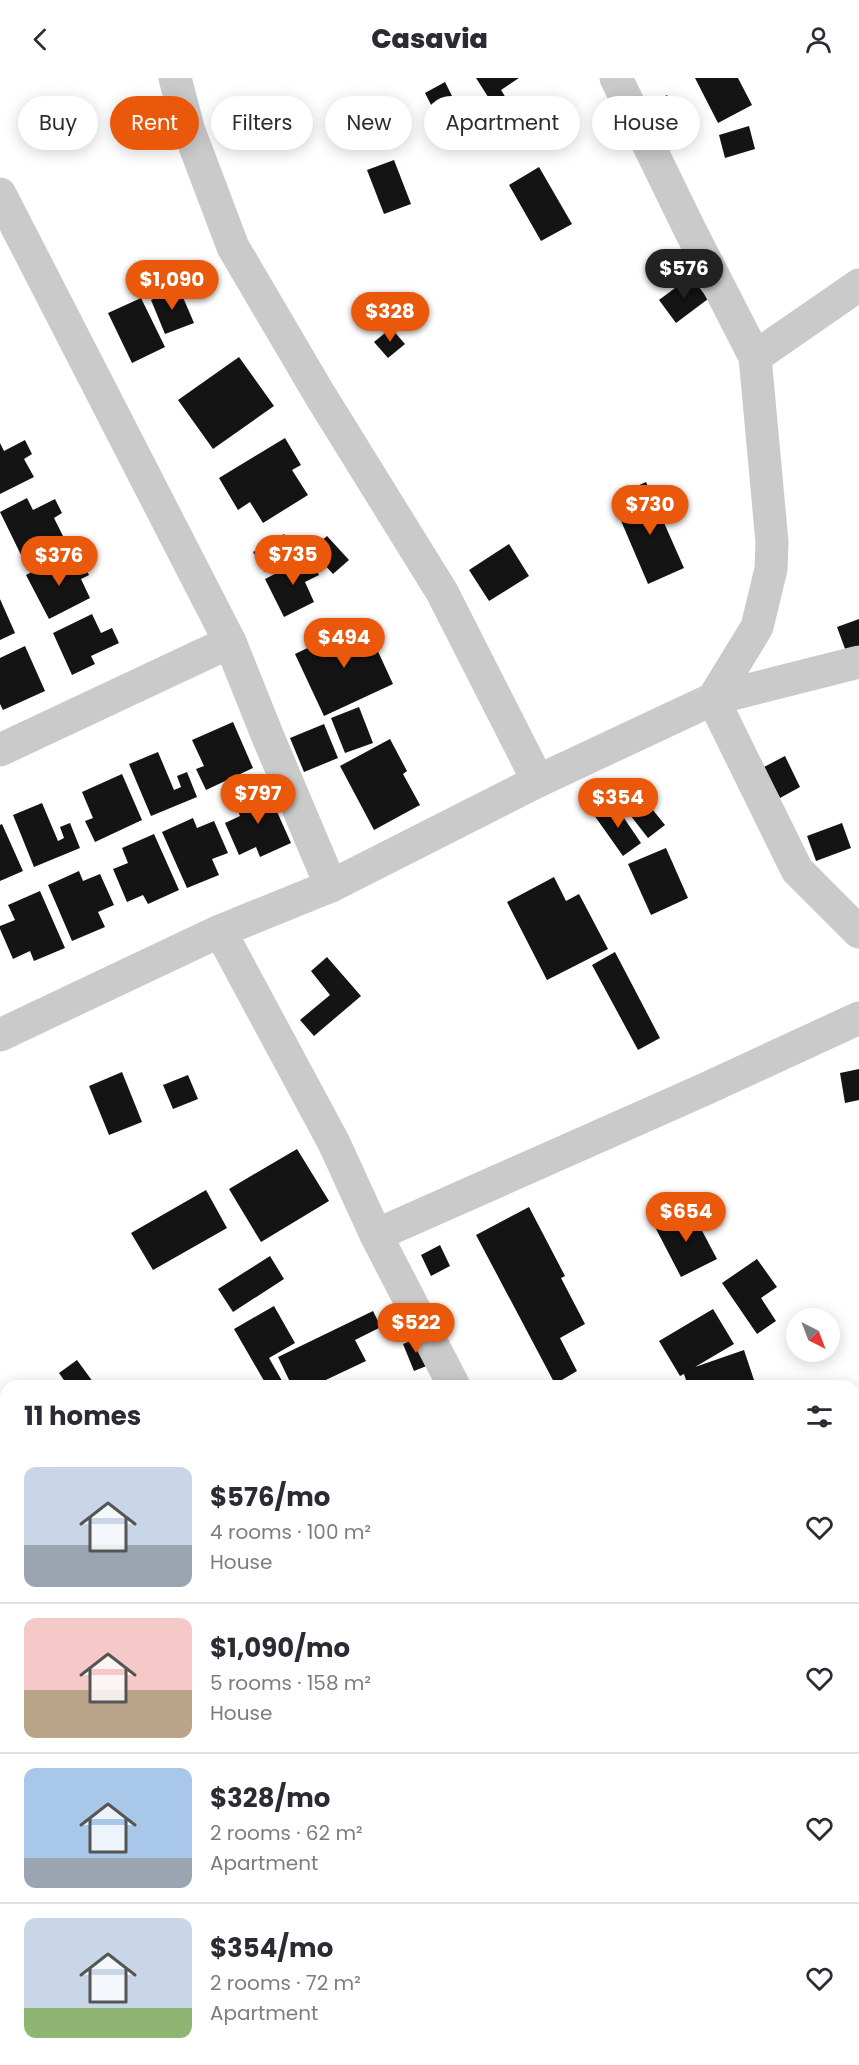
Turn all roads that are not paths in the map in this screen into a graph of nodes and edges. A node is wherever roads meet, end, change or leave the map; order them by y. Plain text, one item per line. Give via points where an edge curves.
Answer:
1 (175, 78) edge
2 (616, 78) edge
3 (0, 194) edge
4 (859, 285) edge
5 (754, 357) junction
6 (230, 642) junction
7 (859, 662) edge
8 (713, 699) junction
9 (0, 750) edge
10 (538, 781) junction
11 (331, 886) junction
12 (220, 931) junction
13 (859, 932) edge
14 (859, 1018) edge
15 (0, 1035) edge
16 (376, 1235) junction
17 (451, 1380) edge

1 - 10 street via 188,128 233,247 442,592
2 - 5 street
3 - 6 street
4 - 5 street
5 - 8 street via 772,542 771,569 757,627
6 - 9 street
6 - 11 street
7 - 8 street
8 - 10 street
8 - 13 street via 797,870
10 - 11 street
11 - 12 street
12 - 15 street
12 - 16 street via 334,1143
14 - 16 street
16 - 17 street

